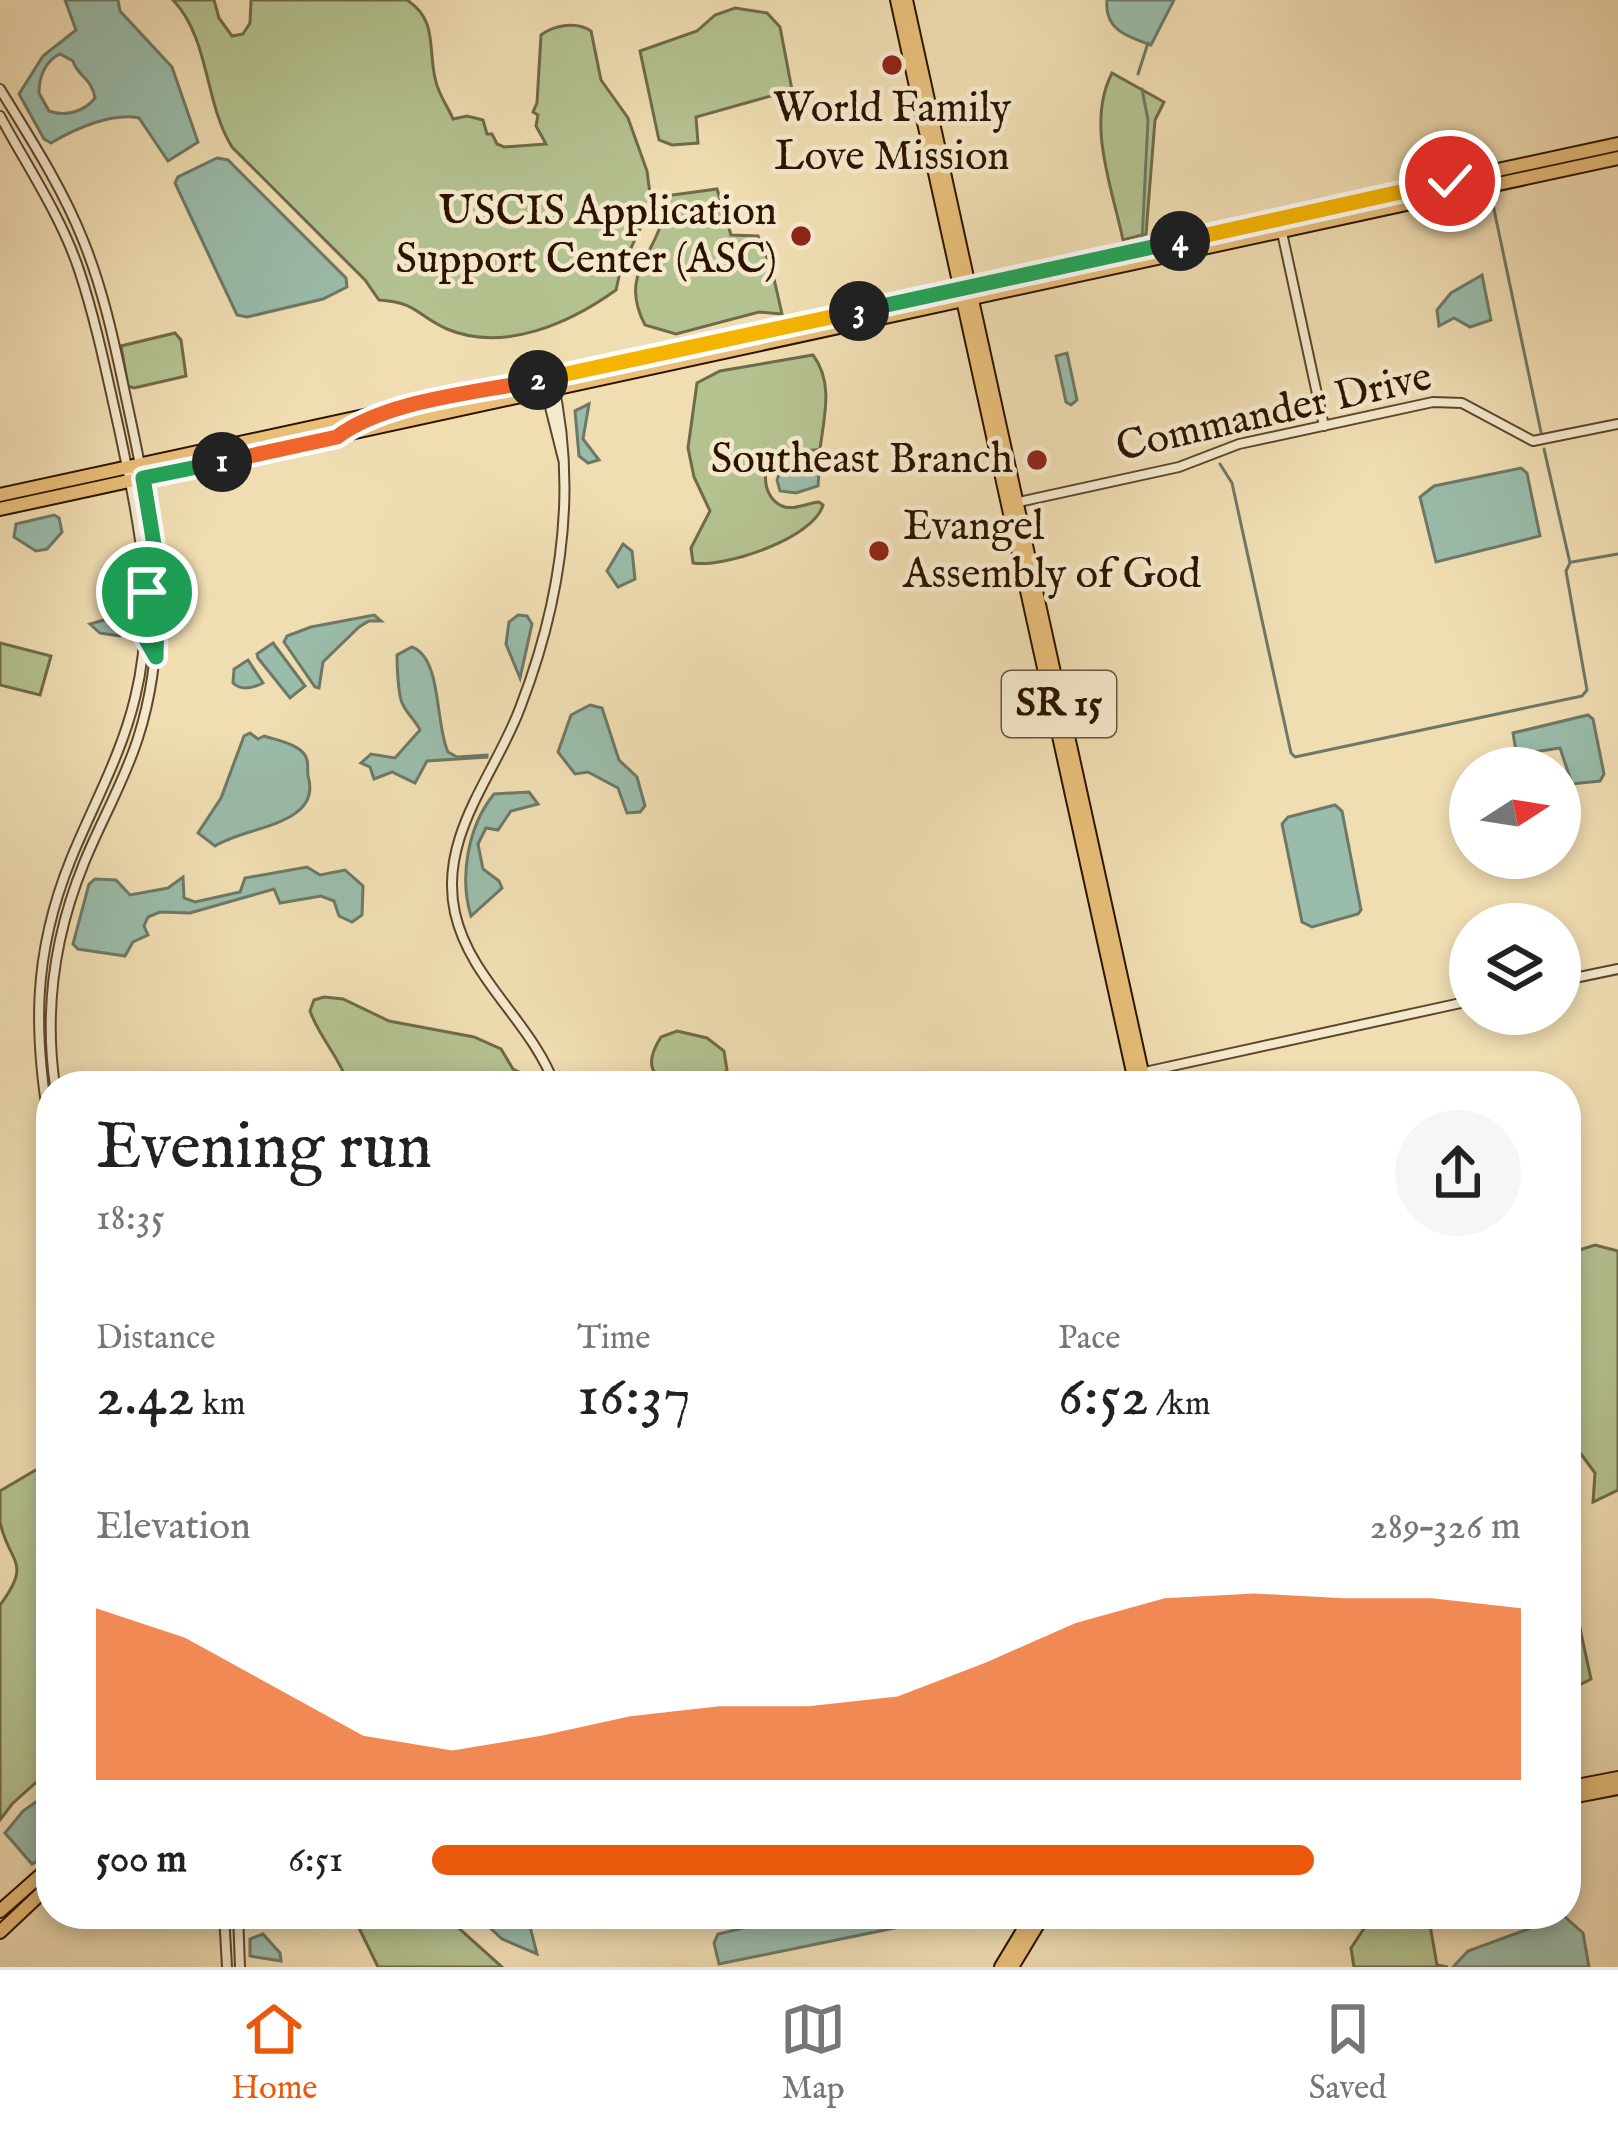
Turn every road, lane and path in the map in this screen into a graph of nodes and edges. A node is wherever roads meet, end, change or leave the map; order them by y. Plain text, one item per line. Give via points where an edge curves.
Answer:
1 (901, 0) edge
2 (904, 31) junction
3 (924, 87) junction
4 (0, 89) edge
5 (0, 116) edge
6 (1618, 144) edge
7 (1618, 158) edge
8 (52, 176) junction
9 (37, 182) junction
10 (1452, 188) junction
11 (1280, 226) junction
12 (1145, 248) junction
13 (86, 249) junction
14 (72, 254) junction
15 (1124, 267) junction
16 (965, 295) junction
17 (839, 315) junction
18 (820, 333) junction
19 (114, 343) junction
20 (100, 349) junction
21 (549, 385) junction
22 (1618, 424) edge
23 (1324, 426) junction
24 (338, 430) junction
25 (135, 473) junction
26 (0, 495) edge
27 (1011, 504) junction
28 (0, 509) edge
29 (145, 638) junction
30 (143, 652) junction
31 (156, 657) junction
32 (152, 678) junction
33 (1062, 737) junction
34 (1093, 879) junction
35 (1618, 969) edge
36 (1581, 977) edge
37 (1449, 1006) edge
38 (42, 1071) edge
39 (55, 1071) edge
40 (548, 1071) edge
41 (1137, 1071) edge
42 (1137, 1071) edge
43 (1177, 1071) edge
44 (1615, 1785) edge
45 (1581, 1787) edge
46 (1581, 1794) edge
47 (36, 1889) edge
48 (36, 1892) edge
49 (0, 1910) edge
50 (225, 1929) edge
51 (239, 1929) edge
52 (1024, 1929) edge
53 (1036, 1929) edge
54 (0, 1932) edge
55 (227, 1965) edge
56 (240, 1966) edge
57 (1000, 1967) edge
58 (1012, 1967) edge

1 - 2 main road, SR 15
1 - 3 main road, SR 15
2 - 3 main road
2 - 16 main road, SR 15
3 - 16 main road, SR 15
4 - 8 street
5 - 9 street
6 - 10 main road
7 - 10 main road
8 - 9 street
8 - 13 street
9 - 14 street
10 - 11 main road
10 - 11 main road via 1426,200
11 - 12 main road
11 - 15 main road
11 - 23 street
12 - 15 main road
12 - 16 main road
13 - 14 street
13 - 19 street
14 - 20 street
15 - 16 main road
16 - 17 main road
16 - 18 main road
16 - 27 main road, SR 15
17 - 18 main road
17 - 21 main road
18 - 21 main road
19 - 20 street
19 - 25 street
20 - 25 street
21 - 24 main road
21 - 24 main road via 383,413
21 - 40 street via 566,443 561,554 537,662 468,812 452,878 455,913 479,970
22 - 23 street, Commander Drive via 1533,441 1443,400
23 - 27 street, Commander Drive
24 - 25 main road
24 - 25 main road via 314,442
25 - 26 main road
25 - 28 main road
25 - 29 street
25 - 31 street via 158,569
27 - 33 main road, SR 15
27 - 33 main road, SR 15
29 - 30 street
29 - 31 street
30 - 32 street
30 - 38 street via 125,733 64,877 46,942 37,1035
31 - 32 street
32 - 39 street via 122,780 66,911 52,995
33 - 34 main road, SR 15
33 - 34 main road, SR 15
34 - 41 main road
34 - 42 main road, SR 15
35 - 36 street
37 - 43 street
44 - 45 main road
44 - 46 main road
47 - 49 main road
48 - 54 main road
50 - 55 street
51 - 56 street
52 - 57 main road
53 - 58 main road
55 - 56 street

